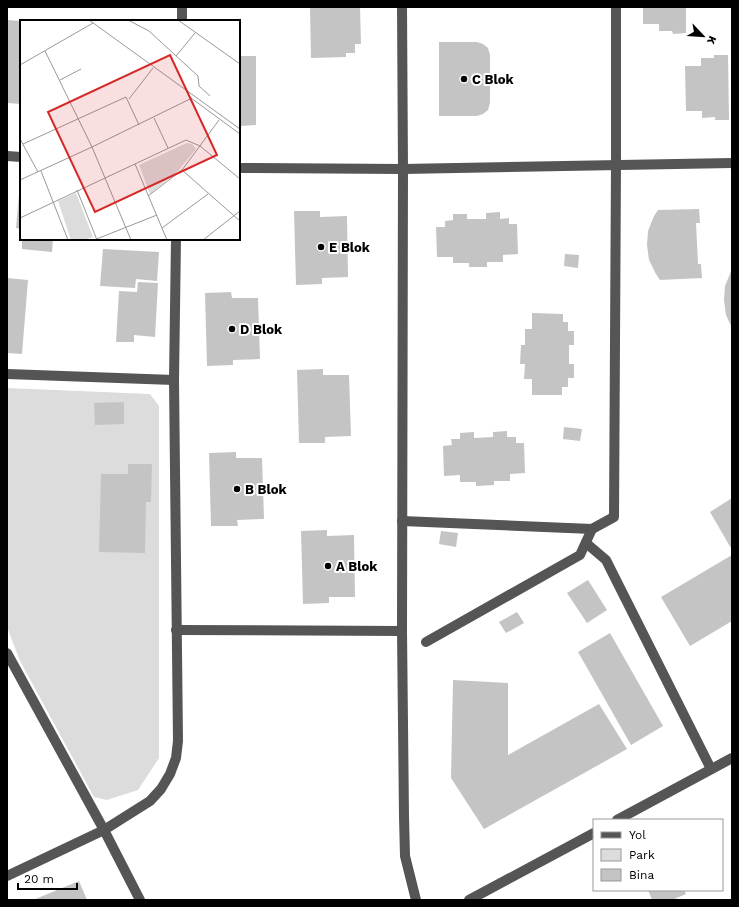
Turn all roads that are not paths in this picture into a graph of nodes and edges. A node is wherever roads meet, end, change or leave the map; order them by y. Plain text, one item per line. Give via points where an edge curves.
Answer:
1 (182, 7) edge
2 (402, 7) edge
3 (616, 7) edge
4 (182, 20) edge
5 (7, 156) edge
6 (20, 157) edge
7 (732, 163) edge
8 (616, 165) junction
9 (240, 168) edge
10 (403, 169) junction
11 (176, 240) edge
12 (7, 374) edge
13 (174, 380) junction
14 (402, 521) junction
15 (592, 529) junction
16 (586, 543) junction
17 (176, 630) junction
18 (402, 631) junction
19 (426, 642) dead end
20 (7, 653) edge
21 (732, 758) edge
22 (711, 769) junction
23 (619, 819) edge
24 (104, 830) junction
25 (593, 833) edge
26 (7, 876) edge
27 (140, 900) edge
28 (416, 900) edge
29 (469, 900) edge

1 - 4 street
2 - 10 street
3 - 8 street
5 - 6 street
7 - 8 street
8 - 10 street
8 - 15 street via 614,517
9 - 10 street
10 - 14 street
11 - 13 street
12 - 13 street
13 - 17 street
14 - 15 street
14 - 18 street
15 - 16 street
16 - 19 street via 580,555
16 - 22 street via 606,560
17 - 18 street
17 - 24 street via 176,758 161,789 150,801
18 - 28 street via 405,856
20 - 24 street
21 - 22 street
22 - 23 street
24 - 26 street
24 - 27 street
25 - 29 street

